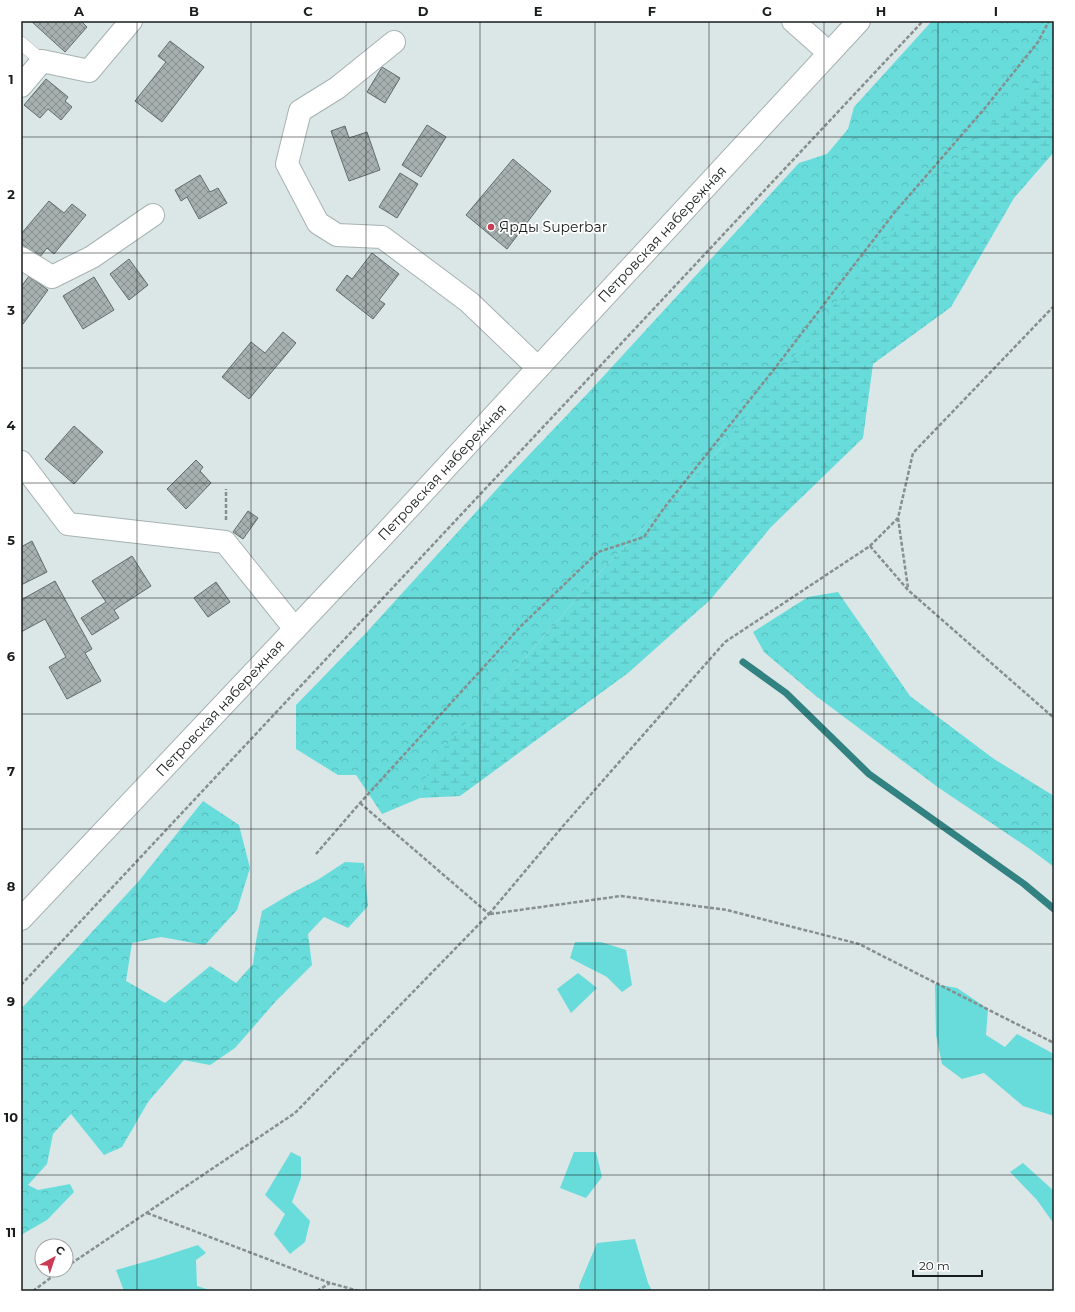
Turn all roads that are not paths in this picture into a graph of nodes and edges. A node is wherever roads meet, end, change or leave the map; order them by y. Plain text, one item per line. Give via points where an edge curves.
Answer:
1 (131, 21) edge
2 (793, 21) edge
3 (858, 21) edge
4 (394, 42) dead end
5 (21, 43) edge
6 (829, 53) junction
7 (42, 61) junction
8 (21, 86) edge
9 (153, 215) dead end
10 (21, 258) edge
11 (538, 368) junction
12 (21, 462) edge
13 (295, 629) junction
14 (21, 919) edge

1 - 7 main road via 89,71
2 - 6 main road
3 - 6 main road, Петровская набережная
4 - 11 main road via 337,88 300,112 286,164 318,223 337,235 382,237 469,302
5 - 7 lane
6 - 11 main road, Петровская набережная
7 - 8 main road
9 - 10 main road via 92,257 52,277
11 - 13 main road, Петровская набережная
12 - 13 main road via 68,524 225,542
13 - 14 main road, Петровская набережная

